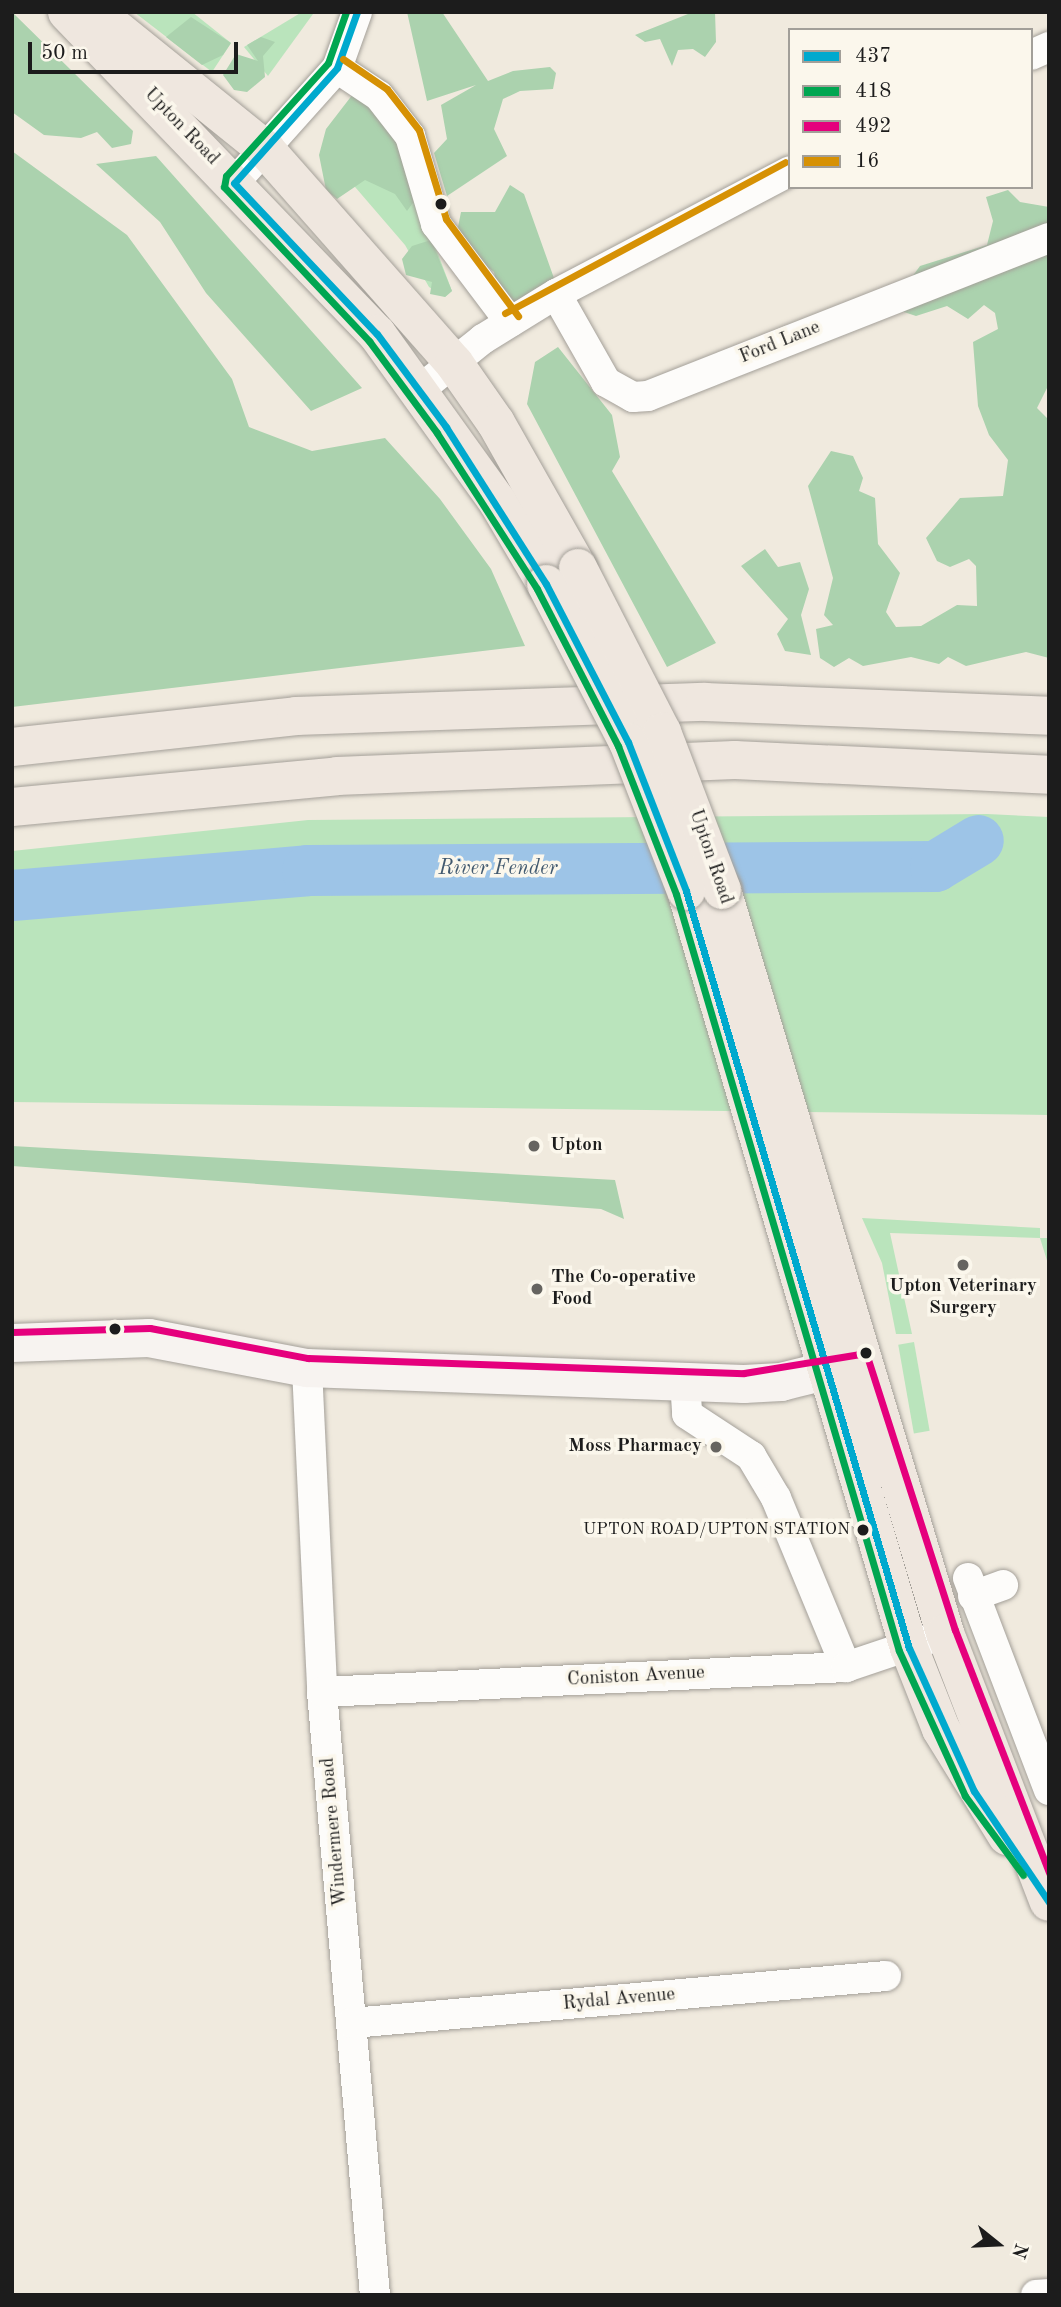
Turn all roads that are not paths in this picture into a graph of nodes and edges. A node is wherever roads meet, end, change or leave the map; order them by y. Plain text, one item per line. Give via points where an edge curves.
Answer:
1 (67, 12) edge
2 (95, 12) edge
3 (357, 12) edge
4 (1049, 47) edge
5 (1033, 54) edge
6 (337, 68) junction
7 (267, 151) junction
8 (788, 172) edge
9 (234, 183) junction
10 (1049, 238) edge
11 (556, 294) junction
12 (510, 322) junction
13 (454, 363) junction
14 (418, 390) junction
15 (562, 576) junction
16 (1049, 716) edge
17 (12, 747) edge
18 (1049, 775) edge
19 (12, 807) edge
20 (12, 1343) edge
21 (844, 1367) junction
22 (307, 1368) junction
23 (685, 1381) junction
24 (1003, 1585) dead end
25 (945, 1633) junction
26 (909, 1648) junction
27 (846, 1667) junction
28 (322, 1692) junction
29 (1049, 1790) edge
30 (1040, 1885) edge
31 (886, 1976) dead end
32 (352, 2024) junction
33 (1049, 2294) edge
34 (375, 2295) edge
35 (1036, 2295) edge

1 - 9 main road, Upton Road
2 - 7 main road, Upton Road
3 - 6 street
4 - 5 street
6 - 7 street
6 - 12 street via 379,96 410,136 436,224
7 - 9 street
7 - 13 main road, Upton Road
8 - 11 street
9 - 14 main road, Upton Road via 377,334
10 - 11 street, Ford Lane via 648,397 633,397 607,382
11 - 12 street
12 - 13 street
13 - 14 street
13 - 15 main road, Upton Road via 496,423
14 - 15 main road, Upton Road via 497,501
15 - 21 main road, Upton Road, bridge via 662,732
16 - 17 main road via 705,702 296,716
18 - 19 main road via 735,760 337,776
20 - 22 street via 149,1338
21 - 23 street via 781,1382
21 - 25 main road, Upton Road
21 - 26 main road, Upton Road
22 - 23 street
22 - 28 street, Windermere Road
23 - 27 street via 687,1415 722,1431 751,1456 776,1498
24 - 29 street via 971,1587
25 - 26 street, Coniston Avenue
25 - 30 main road, Upton Road
26 - 27 street, Coniston Avenue
26 - 30 main road, Upton Road via 974,1791
27 - 28 street, Coniston Avenue
28 - 32 street, Windermere Road
31 - 32 street, Rydal Avenue
32 - 34 street, Windermere Road
33 - 35 street

